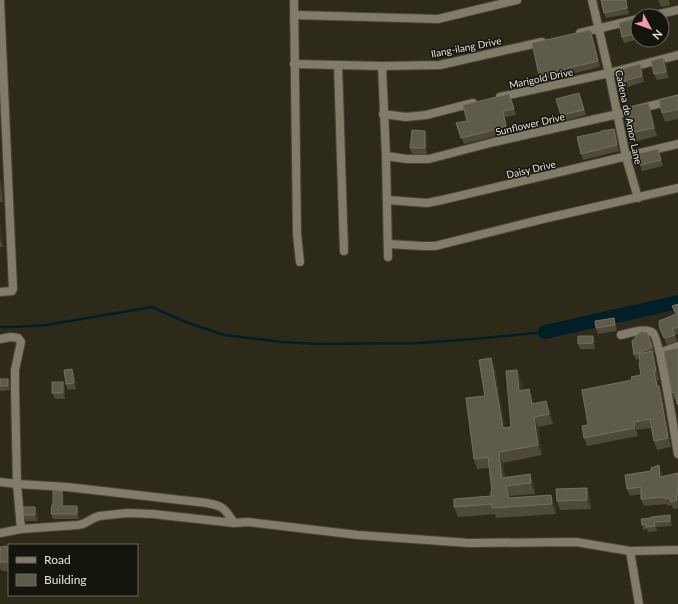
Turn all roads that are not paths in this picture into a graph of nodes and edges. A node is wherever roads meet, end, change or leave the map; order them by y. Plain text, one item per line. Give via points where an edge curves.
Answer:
1 (0, 0) edge
2 (294, 0) edge
3 (517, 0) edge
4 (592, 0) edge
5 (294, 15) junction
6 (630, 21) edge
7 (599, 28) junction
8 (570, 35) edge
9 (548, 40) edge
10 (1, 42) edge
11 (678, 55) edge
12 (294, 64) junction
13 (338, 65) junction
14 (382, 66) junction
15 (609, 73) junction
16 (496, 98) edge
17 (678, 98) edge
18 (480, 102) edge
19 (383, 114) junction
20 (618, 114) junction
21 (678, 144) edge
22 (386, 156) junction
23 (626, 156) junction
24 (678, 188) edge
25 (638, 198) junction
26 (387, 200) junction
27 (388, 244) junction
28 (344, 250) dead end
29 (388, 257) dead end
30 (300, 262) dead end
31 (0, 292) edge
32 (621, 335) dead end
33 (0, 339) edge
34 (678, 346) edge
35 (660, 353) junction
36 (678, 454) edge
37 (0, 482) edge
38 (17, 484) junction
39 (234, 523) junction
40 (21, 529) junction
41 (0, 533) edge
42 (678, 550) edge
43 (630, 551) junction
44 (639, 604) edge

1 - 10 street
2 - 5 street
3 - 5 street via 438,19
4 - 7 street, Cadena de Amor Lane
5 - 12 street
6 - 7 street
7 - 8 street
7 - 15 street, Cadena de Amor Lane
9 - 14 street, Ilang-ilang Drive via 440,65
10 - 31 street via 13,289
11 - 15 street, Marigold Drive
12 - 13 street, Ilang-ilang Drive
12 - 30 street
13 - 14 street, Ilang-ilang Drive
13 - 28 street
14 - 19 street
15 - 16 street, Marigold Drive
15 - 20 street, Cadena de Amor Lane
17 - 20 street, Sunflower Drive
18 - 19 street via 426,115 406,117
19 - 22 street
20 - 22 street, Sunflower Drive via 429,159
20 - 23 street, Cadena de Amor Lane
21 - 23 street, Daisy Drive
22 - 26 street
23 - 25 street, Cadena de Amor Lane
23 - 26 street, Daisy Drive via 427,203
24 - 25 street
25 - 27 street via 435,246
26 - 27 street
27 - 29 street
32 - 35 street via 649,331 655,336
33 - 38 street via 18,338 21,342 15,389
34 - 35 street
35 - 36 street
37 - 38 street
38 - 39 street via 67,487 219,505
38 - 40 street
39 - 40 street via 128,513 99,516 78,525
39 - 43 street via 248,522 358,535 469,543 576,542
40 - 41 street
42 - 43 street
43 - 44 street

